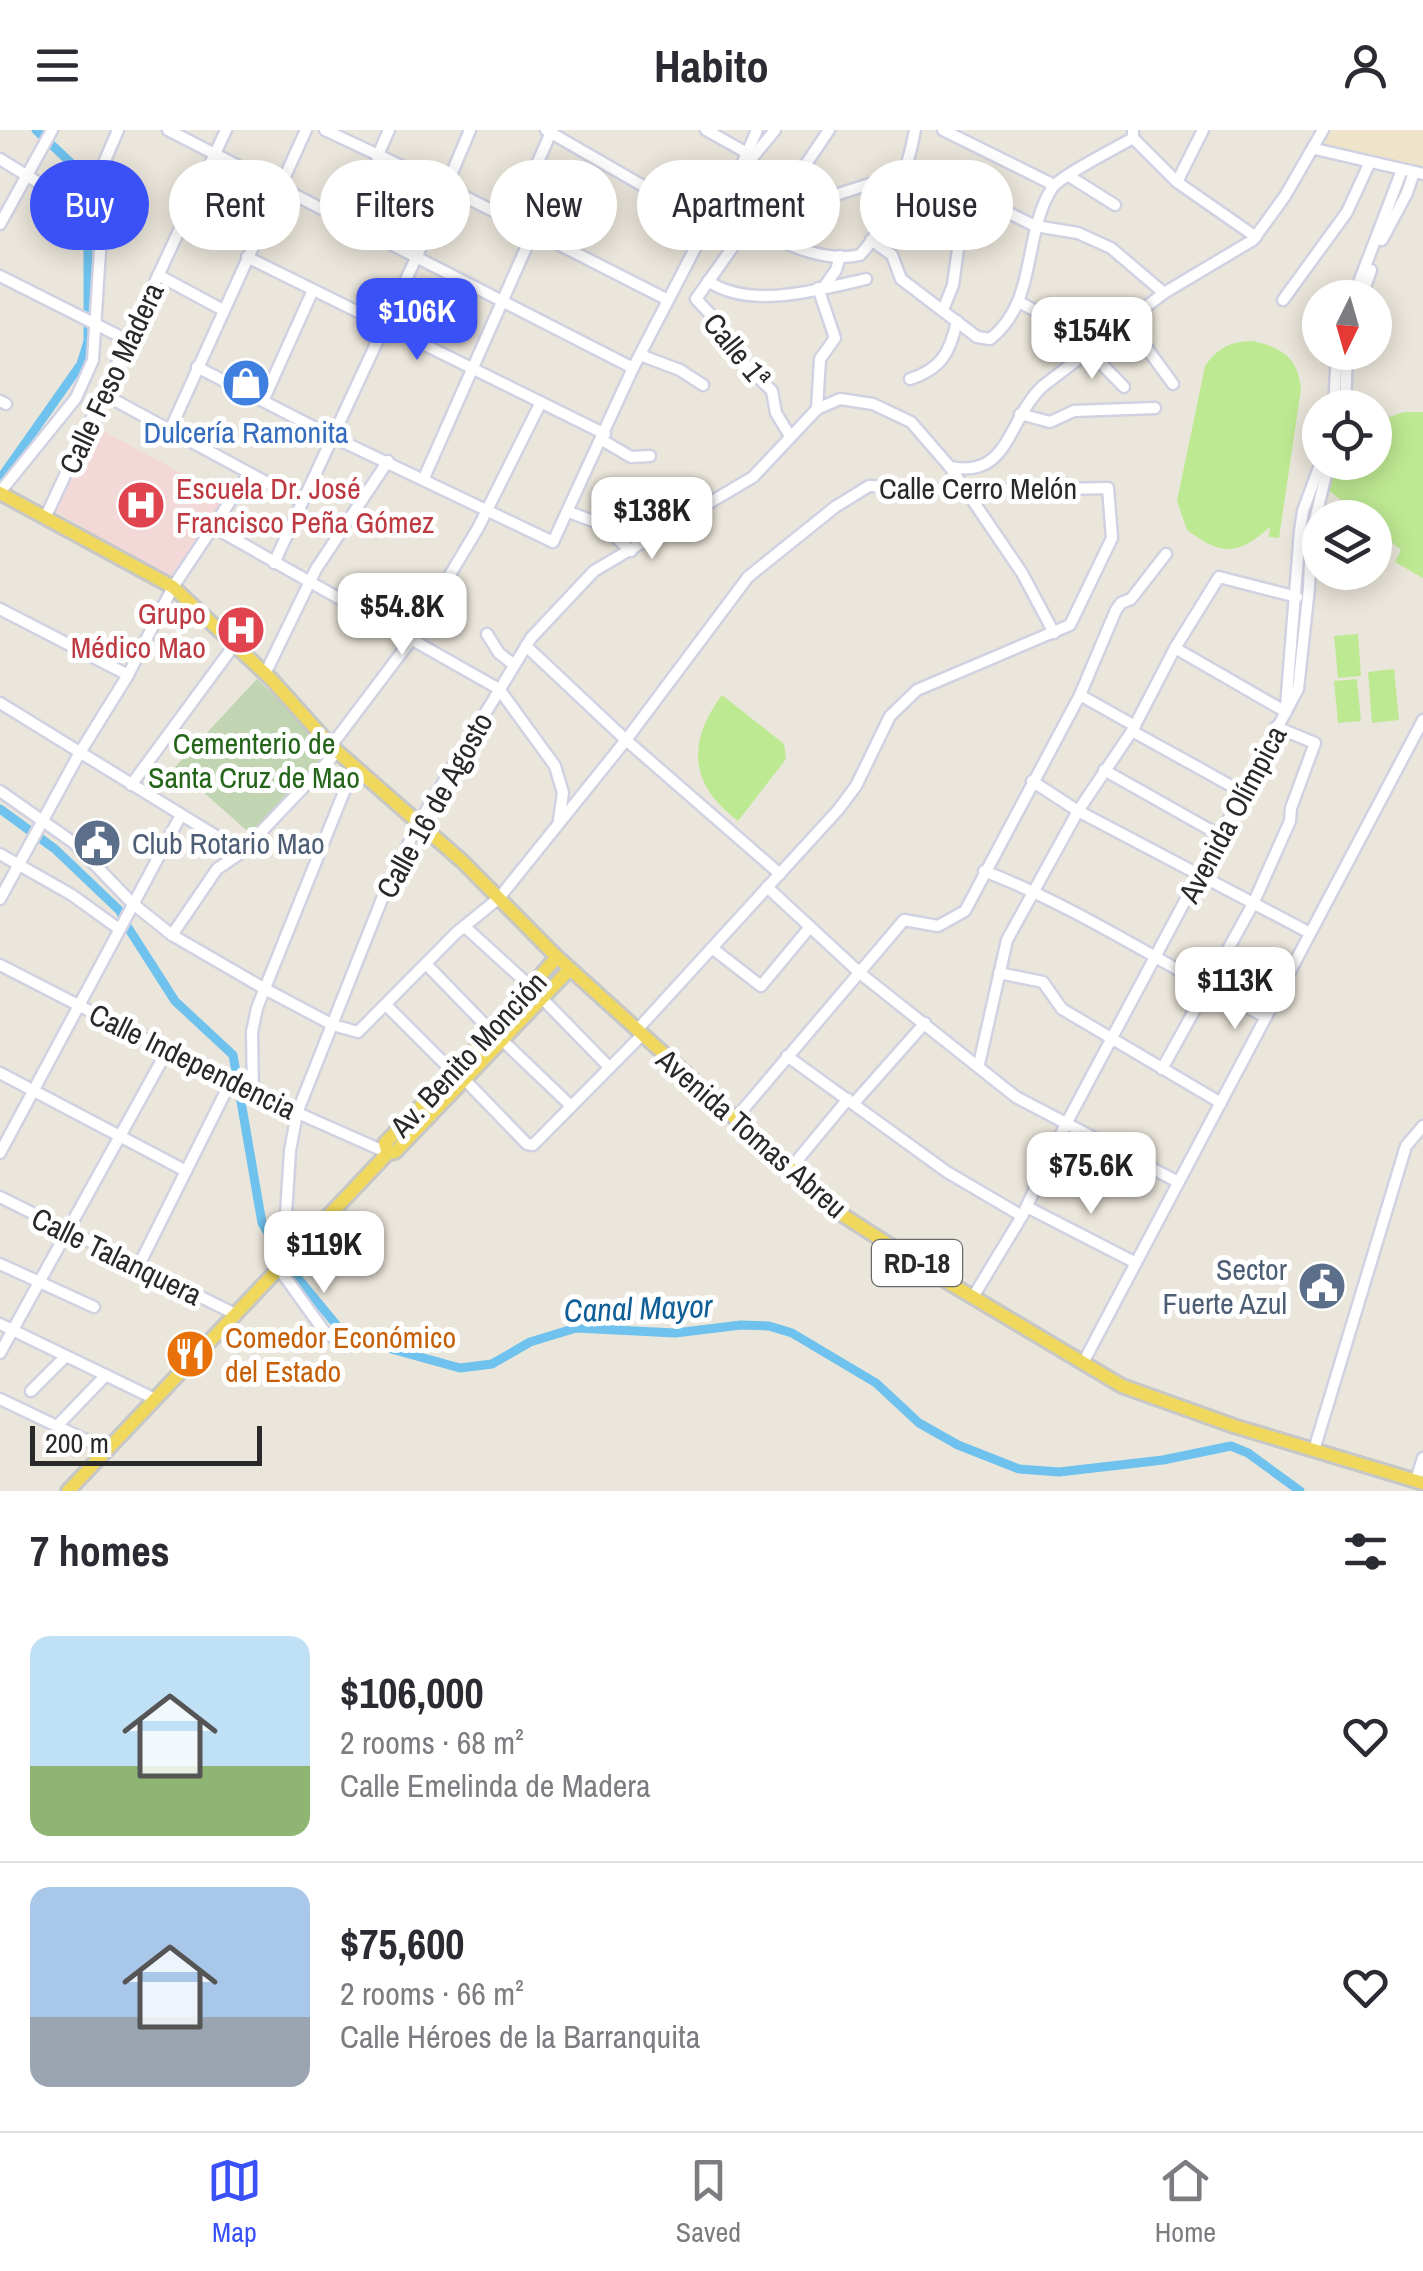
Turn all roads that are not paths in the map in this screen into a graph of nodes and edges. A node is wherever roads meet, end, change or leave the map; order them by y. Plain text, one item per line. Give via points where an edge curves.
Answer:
1 (118, 130) edge
2 (168, 130) edge
3 (226, 130) edge
4 (306, 130) edge
5 (325, 130) edge
6 (389, 130) edge
7 (470, 130) edge
8 (706, 130) edge
9 (756, 130) edge
10 (775, 130) edge
11 (828, 130) edge
12 (915, 130) edge
13 (943, 130) edge
14 (1203, 130) edge
15 (1323, 130) edge
16 (550, 131) edge
17 (1133, 134) edge
18 (49, 136) edge
19 (1315, 149) junction
20 (747, 153) junction
21 (215, 154) junction
22 (376, 156) junction
23 (0, 159) edge
24 (226, 160) edge
25 (292, 160) edge
26 (385, 160) edge
27 (459, 160) edge
28 (538, 160) edge
29 (744, 160) edge
30 (750, 160) edge
31 (808, 160) edge
32 (908, 160) edge
33 (1368, 164) junction
34 (1413, 172) edge
35 (27, 176) junction
36 (1069, 176) junction
37 (30, 178) edge
38 (637, 182) edge
39 (1177, 182) junction
40 (1054, 184) junction
41 (300, 200) edge
42 (1116, 205) dead end
43 (1013, 215) edge
44 (0, 224) edge
45 (1035, 226) junction
46 (1256, 237) junction
47 (250, 250) edge
48 (420, 250) edge
49 (525, 250) edge
50 (569, 250) edge
51 (695, 250) edge
52 (730, 250) edge
53 (806, 250) edge
54 (863, 250) edge
55 (885, 250) edge
56 (958, 250) edge
57 (417, 256) junction
58 (840, 256) junction
59 (247, 257) junction
60 (158, 275) junction
61 (0, 276) edge
62 (866, 279) dead end
63 (1362, 280) edge
64 (1367, 280) edge
65 (708, 281) junction
66 (821, 287) junction
67 (314, 290) junction
68 (1164, 293) junction
69 (668, 300) junction
70 (1283, 300) dead end
71 (502, 301) junction
72 (1019, 302) junction
73 (223, 310) junction
74 (943, 310) junction
75 (957, 321) junction
76 (1126, 321) junction
77 (96, 324) junction
78 (383, 325) junction
79 (128, 341) junction
80 (1091, 348) junction
81 (640, 356) junction
82 (197, 367) junction
83 (474, 368) junction
84 (633, 368) junction
85 (910, 379) dead end
86 (1173, 384) dead end
87 (703, 385) dead end
88 (1124, 387) dead end
89 (104, 395) junction
90 (263, 401) junction
91 (541, 402) junction
92 (1155, 408) dead end
93 (817, 409) junction
94 (1020, 414) junction
95 (170, 430) junction
96 (332, 436) junction
97 (790, 436) junction
98 (603, 437) junction
99 (650, 456) dead end
100 (388, 461) junction
101 (950, 467) junction
102 (249, 473) junction
103 (424, 478) junction
104 (1314, 480) edge
105 (1325, 480) edge
106 (965, 491) junction
107 (0, 492) edge
108 (302, 501) junction
109 (487, 510) junction
110 (570, 512) junction
111 (46, 516) junction
112 (213, 527) junction
113 (631, 551) junction
114 (1166, 554) dead end
115 (274, 563) junction
116 (309, 583) junction
117 (173, 587) junction
118 (1297, 597) junction
119 (0, 609) edge
120 (1054, 633) junction
121 (487, 634) dead end
122 (411, 640) junction
123 (235, 644) junction
124 (526, 646) junction
125 (1175, 648) junction
126 (514, 665) junction
127 (265, 674) junction
128 (128, 675) junction
129 (498, 689) junction
130 (1080, 695) junction
131 (0, 704) edge
132 (1286, 712) junction
133 (1423, 720) edge
134 (1276, 727) junction
135 (1134, 728) junction
136 (626, 740) junction
137 (334, 749) junction
138 (79, 754) junction
139 (354, 767) junction
140 (1104, 770) junction
141 (1032, 781) junction
142 (131, 785) junction
143 (0, 791) edge
144 (1244, 793) junction
145 (1078, 811) junction
146 (181, 815) junction
147 (559, 823) junction
148 (418, 824) junction
149 (37, 830) junction
150 (1221, 836) junction
151 (242, 852) junction
152 (0, 854) edge
153 (18, 864) junction
154 (984, 871) junction
155 (780, 874) junction
156 (1199, 876) junction
157 (767, 888) junction
158 (1035, 890) junction
159 (499, 898) junction
160 (0, 899) edge
161 (1253, 904) junction
162 (130, 907) junction
163 (464, 926) junction
164 (810, 926) junction
165 (120, 928) junction
166 (1310, 933) junction
167 (172, 934) junction
168 (712, 948) junction
169 (557, 958) junction
170 (1155, 958) junction
171 (0, 965) edge
172 (427, 965) junction
173 (570, 969) junction
174 (999, 973) junction
175 (861, 974) junction
176 (1206, 988) junction
177 (264, 990) junction
178 (536, 992) junction
179 (78, 1006) junction
180 (387, 1006) junction
181 (1266, 1017) junction
182 (924, 1022) junction
183 (333, 1024) junction
184 (639, 1032) junction
185 (497, 1036) junction
186 (1111, 1040) junction
187 (167, 1050) junction
188 (787, 1056) junction
189 (979, 1064) junction
190 (608, 1066) junction
191 (1162, 1070) junction
192 (0, 1073) edge
193 (459, 1076) junction
194 (231, 1084) junction
195 (32, 1090) junction
196 (251, 1092) junction
197 (851, 1101) junction
198 (1220, 1102) junction
199 (571, 1106) junction
200 (297, 1113) junction
201 (735, 1119) junction
202 (1066, 1124) junction
203 (1423, 1126) edge
204 (120, 1137) junction
205 (0, 1153) edge
206 (388, 1153) junction
207 (790, 1168) junction
208 (186, 1171) junction
209 (1178, 1182) junction
210 (0, 1197) edge
211 (1024, 1211) junction
212 (286, 1214) dead end
213 (67, 1232) junction
214 (1136, 1263) junction
215 (0, 1264) edge
216 (138, 1267) junction
217 (280, 1269) junction
218 (38, 1283) junction
219 (973, 1298) junction
220 (94, 1308) dead end
221 (235, 1314) junction
222 (0, 1324) edge
223 (12, 1330) junction
224 (344, 1346) dead end
225 (0, 1353) edge
226 (66, 1356) junction
227 (1083, 1363) junction
228 (106, 1375) junction
229 (31, 1392) dead end
230 (155, 1398) junction
231 (0, 1399) edge
232 (57, 1426) junction
233 (107, 1450) junction
234 (1314, 1450) junction
235 (1423, 1458) edge
236 (1420, 1482) edge
237 (76, 1488) edge

1 - 77 street via 92,191 101,235
2 - 21 street
3 - 21 street, Calle Feso Madera
4 - 25 street
5 - 22 street
6 - 22 street
7 - 27 street
8 - 20 street
9 - 20 street
10 - 30 street
11 - 31 street, Calle 1ª
12 - 32 street
13 - 40 street
14 - 39 street
15 - 19 street
16 - 28 street
16 - 38 street
17 - 36 street
17 - 39 street
18 - 35 street
19 - 33 street
19 - 46 street
20 - 29 street
21 - 24 street
21 - 60 street, Calle Feso Madera
22 - 26 street
23 - 35 street
33 - 34 street
33 - 70 street via 1347,212
34 - 63 street
34 - 64 street
35 - 37 street
35 - 44 street
36 - 40 street
36 - 42 street
39 - 46 street
40 - 45 street
41 - 57 street
43 - 45 street
45 - 68 street via 1078,233 1111,248
45 - 72 street
46 - 68 street
47 - 59 street
48 - 57 street
49 - 71 street
50 - 69 street
51 - 69 street
52 - 65 street, Calle 1ª
53 - 58 street
54 - 58 street
55 - 74 street via 901,279
56 - 74 street
57 - 71 street
57 - 78 street
58 - 66 street
59 - 67 street
59 - 73 street
60 - 73 street
60 - 79 street, Calle Feso Madera
61 - 77 street
62 - 66 street
65 - 66 street via 748,298
65 - 97 street, Calle 1ª via 696,301 729,348 772,391
66 - 93 street via 835,338 820,359
67 - 78 street
67 - 90 street
68 - 76 street
69 - 81 street
71 - 83 street
71 - 84 street
72 - 75 street via 990,339
72 - 80 street via 1083,336
73 - 82 street
74 - 75 street
75 - 85 street via 940,365
76 - 80 street
76 - 86 street
77 - 79 street
77 - 107 street via 93,360 76,398
78 - 83 street
78 - 96 street
79 - 89 street, Calle Feso Madera
80 - 88 street
80 - 94 street via 1026,401
81 - 84 street
81 - 87 street
82 - 90 street
82 - 95 street
83 - 91 street
83 - 103 street
84 - 98 street
89 - 95 street
89 - 111 street, Calle Feso Madera
90 - 96 street
91 - 98 street
91 - 109 street
92 - 94 street via 1074,411 1050,422
93 - 97 street, Calle 16 de Agosto
93 - 101 street via 840,399 874,404 911,422
94 - 101 street via 989,463
95 - 102 street
96 - 100 street
96 - 108 street
97 - 113 street, Calle 16 de Agosto via 753,477
98 - 99 street via 631,458
98 - 110 street
100 - 103 street
100 - 116 street
101 - 106 street
102 - 108 street
102 - 112 street
103 - 109 street
104 - 118 street, Avenida Olímpica via 1303,511
105 - 132 street via 1311,537 1298,689
106 - 120 street
106 - 120 street, Calle Cerro Melón via 1110,490 1112,538 1079,612
106 - 136 street, Calle Cerro Melón via 868,486 836,508 748,577
107 - 111 main road, Avenida Tomas Abreu
108 - 115 street
109 - 110 street via 553,542
109 - 122 street
110 - 113 street via 601,524
111 - 117 main road, Avenida Tomas Abreu
112 - 115 street
112 - 117 street
113 - 124 street, Calle 16 de Agosto via 594,572
114 - 130 street via 1116,610
115 - 116 street
116 - 122 street
116 - 127 street
117 - 123 main road, Avenida Tomas Abreu
117 - 128 street
118 - 125 street via 1219,576
118 - 132 street, Avenida Olímpica
119 - 128 street
120 - 155 street, Calle Cerro Melón via 918,690 890,716 856,786
121 - 126 street
122 - 129 street
122 - 137 street
123 - 127 main road, Avenida Tomas Abreu
123 - 142 street
124 - 126 street, Calle 16 de Agosto
124 - 136 street
125 - 132 street
125 - 135 street
126 - 129 street, Calle 16 de Agosto
127 - 137 main road, Avenida Tomas Abreu
128 - 138 street
129 - 147 street via 554,766 563,793
129 - 148 street, Calle 16 de Agosto
130 - 135 street
130 - 141 street
131 - 138 street
132 - 134 street, Avenida Olímpica
133 - 166 street
134 - 144 street, Avenida Olímpica
134 - 161 street via 1315,742 1290,822
135 - 140 street
135 - 144 street
136 - 147 street, Calle Cerro Melón
136 - 155 street
137 - 139 main road, Avenida Tomas Abreu
137 - 151 street
138 - 142 street
138 - 149 street
139 - 148 main road, Avenida Tomas Abreu
139 - 177 street
140 - 145 street
140 - 150 street
141 - 145 street
141 - 154 street
142 - 146 street
143 - 149 street
144 - 150 street, Avenida Olímpica
145 - 156 street
145 - 158 street
146 - 151 street
146 - 162 street
147 - 159 street, Calle Cerro Melón
148 - 159 main road, Avenida Tomas Abreu
148 - 183 street, Calle 16 de Agosto
149 - 153 street
149 - 162 street via 74,842
150 - 156 street, Avenida Olímpica
151 - 167 street via 216,869
152 - 153 street
153 - 160 street
153 - 165 street
154 - 158 street
154 - 175 street via 964,911 938,926 904,920
155 - 157 street, Calle Cerro Melón
156 - 161 street
156 - 170 street, Avenida Olímpica
157 - 164 street
157 - 168 street, Calle Cerro Melón
158 - 170 street
158 - 174 street via 1007,940
159 - 163 street, Calle Cerro Melón
159 - 169 main road, Avenida Tomas Abreu / RD-18
161 - 166 street
161 - 176 street
162 - 165 street
162 - 167 street
163 - 172 street, Calle Cerro Melón
163 - 178 street
164 - 168 street via 761,986
164 - 175 street
165 - 179 street
166 - 181 street
167 - 177 street
168 - 184 street, Calle Cerro Melón
169 - 173 main road, Avenida Tomas Abreu / RD-18
169 - 178 main road, Av. Benito Monción
170 - 176 street
170 - 186 street, Avenida Olímpica
171 - 179 street, Calle Independencia
172 - 180 street, Calle Cerro Melón
172 - 185 street
173 - 178 main road, Av. Benito Monción
173 - 184 main road, Avenida Tomas Abreu / RD-18
174 - 186 street via 1043,982 1062,1009
174 - 189 street
175 - 182 street
175 - 188 street
176 - 181 street
176 - 191 street
177 - 183 street
177 - 196 street via 252,1032
178 - 185 main road, Av. Benito Monción
178 - 190 street
179 - 187 street, Calle Independencia
179 - 195 street
180 - 183 street, Calle Cerro Melón via 358,1032
180 - 193 street
181 - 198 street
182 - 189 street
182 - 197 street
183 - 200 street, Calle 16 de Agosto
184 - 190 street, Calle Cerro Melón
184 - 201 main road, Avenida Tomas Abreu / RD-18
185 - 193 main road, Av. Benito Monción
185 - 199 street
186 - 191 street
186 - 202 street, Avenida Olímpica
187 - 194 street, Calle Independencia
187 - 204 street
188 - 197 street
188 - 201 street
189 - 202 street via 1016,1097
190 - 199 street, Calle Cerro Melón
191 - 198 street
192 - 195 street
193 - 199 street, Calle Cerro Melón via 527,1144
193 - 206 main road, Av. Benito Monción
194 - 196 street, Calle Independencia
194 - 208 street
195 - 204 street
195 - 205 street
196 - 200 street, Calle Independencia
197 - 207 street
197 - 211 street via 946,1172
198 - 209 street
200 - 206 street, Calle Independencia
200 - 212 street, Calle 16 de Agosto
201 - 207 main road, Avenida Tomas Abreu / RD-18
202 - 209 street
202 - 211 street, Avenida Olímpica
203 - 234 street via 1406,1146
204 - 208 street
204 - 213 street
206 - 217 main road, Av. Benito Monción
207 - 219 main road, Avenida Tomas Abreu / RD-18 via 841,1214
208 - 216 street
209 - 214 street
210 - 213 street, Calle Talanquera
211 - 214 street
211 - 219 street, Avenida Olímpica
213 - 216 street, Calle Talanquera
213 - 218 street
214 - 227 street
215 - 218 street
216 - 221 street, Calle Talanquera
217 - 221 main road, Av. Benito Monción
217 - 224 street via 324,1331
218 - 220 street
218 - 223 street
219 - 227 main road, Avenida Tomas Abreu / RD-18
221 - 230 main road, Av. Benito Monción
222 - 223 street
223 - 225 street
223 - 226 street
226 - 228 street
226 - 229 street
227 - 234 main road, Avenida Tomas Abreu / RD-18 via 1122,1386
228 - 230 street
228 - 232 street
230 - 233 main road, Av. Benito Monción
231 - 232 street
232 - 233 street
233 - 237 main road, Av. Benito Monción
234 - 236 main road, Avenida Tomas Abreu / RD-18
235 - 236 street

